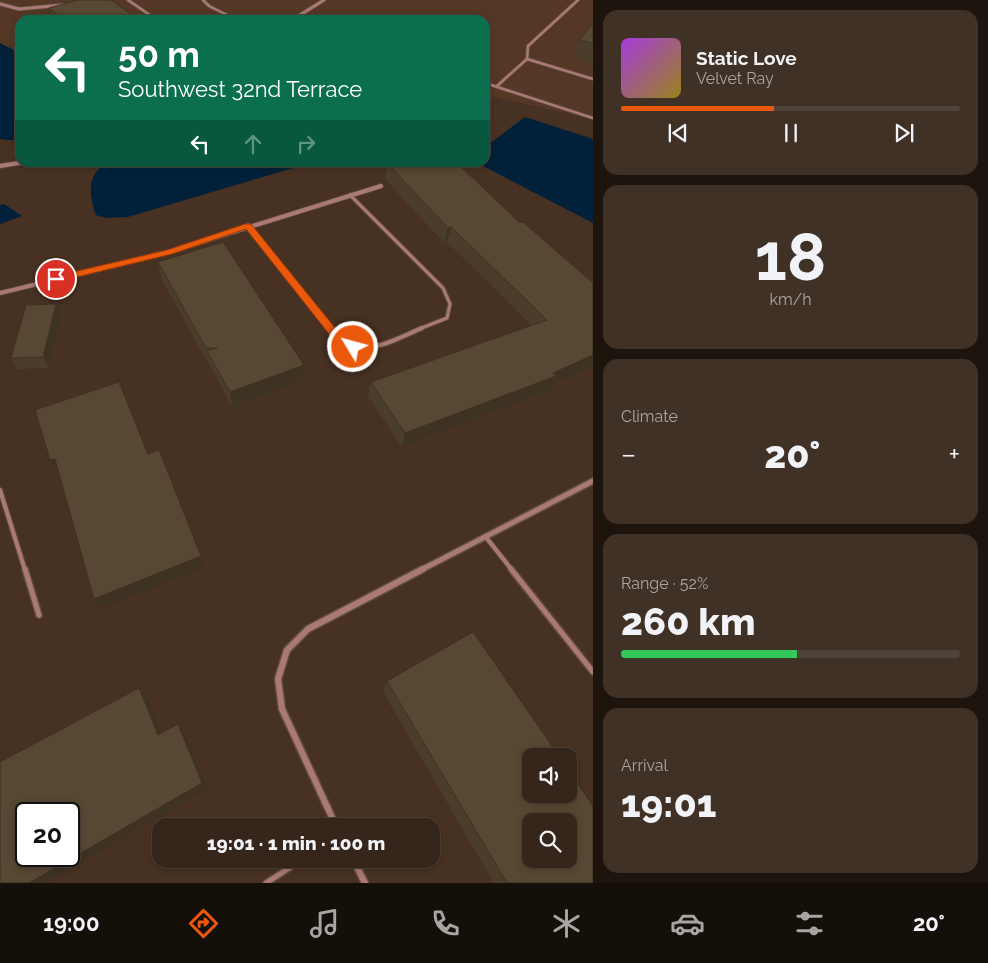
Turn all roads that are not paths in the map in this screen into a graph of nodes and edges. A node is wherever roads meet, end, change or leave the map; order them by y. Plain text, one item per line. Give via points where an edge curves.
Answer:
1 (128, 0) edge
2 (203, 0) edge
3 (324, 0) edge
4 (578, 0) edge
5 (0, 4) edge
6 (67, 4) edge
7 (150, 15) edge
8 (227, 15) edge
9 (300, 15) edge
10 (527, 59) junction
11 (593, 78) edge
12 (490, 84) edge
13 (496, 86) junction
14 (593, 118) edge
15 (15, 164) edge
16 (0, 166) edge
17 (381, 186) dead end
18 (350, 194) junction
19 (248, 226) junction
20 (0, 293) edge
21 (593, 481) edge
22 (0, 490) edge
23 (485, 536) junction
24 (39, 616) dead end
25 (593, 672) edge
26 (332, 818) edge
27 (289, 868) edge
28 (358, 868) edge
29 (266, 883) edge
30 (365, 883) edge

1 - 7 lane
2 - 8 lane
3 - 9 street
4 - 10 lane via 528,46
5 - 6 street via 19,9
10 - 11 lane
10 - 13 lane
12 - 13 lane
13 - 14 lane
15 - 16 street
17 - 18 street
18 - 19 street
18 - 19 lane via 443,288 450,304 447,318 376,347 353,347 337,337
19 - 20 street via 169,252
21 - 23 street
22 - 24 lane
23 - 25 lane
23 - 26 street via 308,629 287,650 278,679 282,709
27 - 29 lane
28 - 30 street

